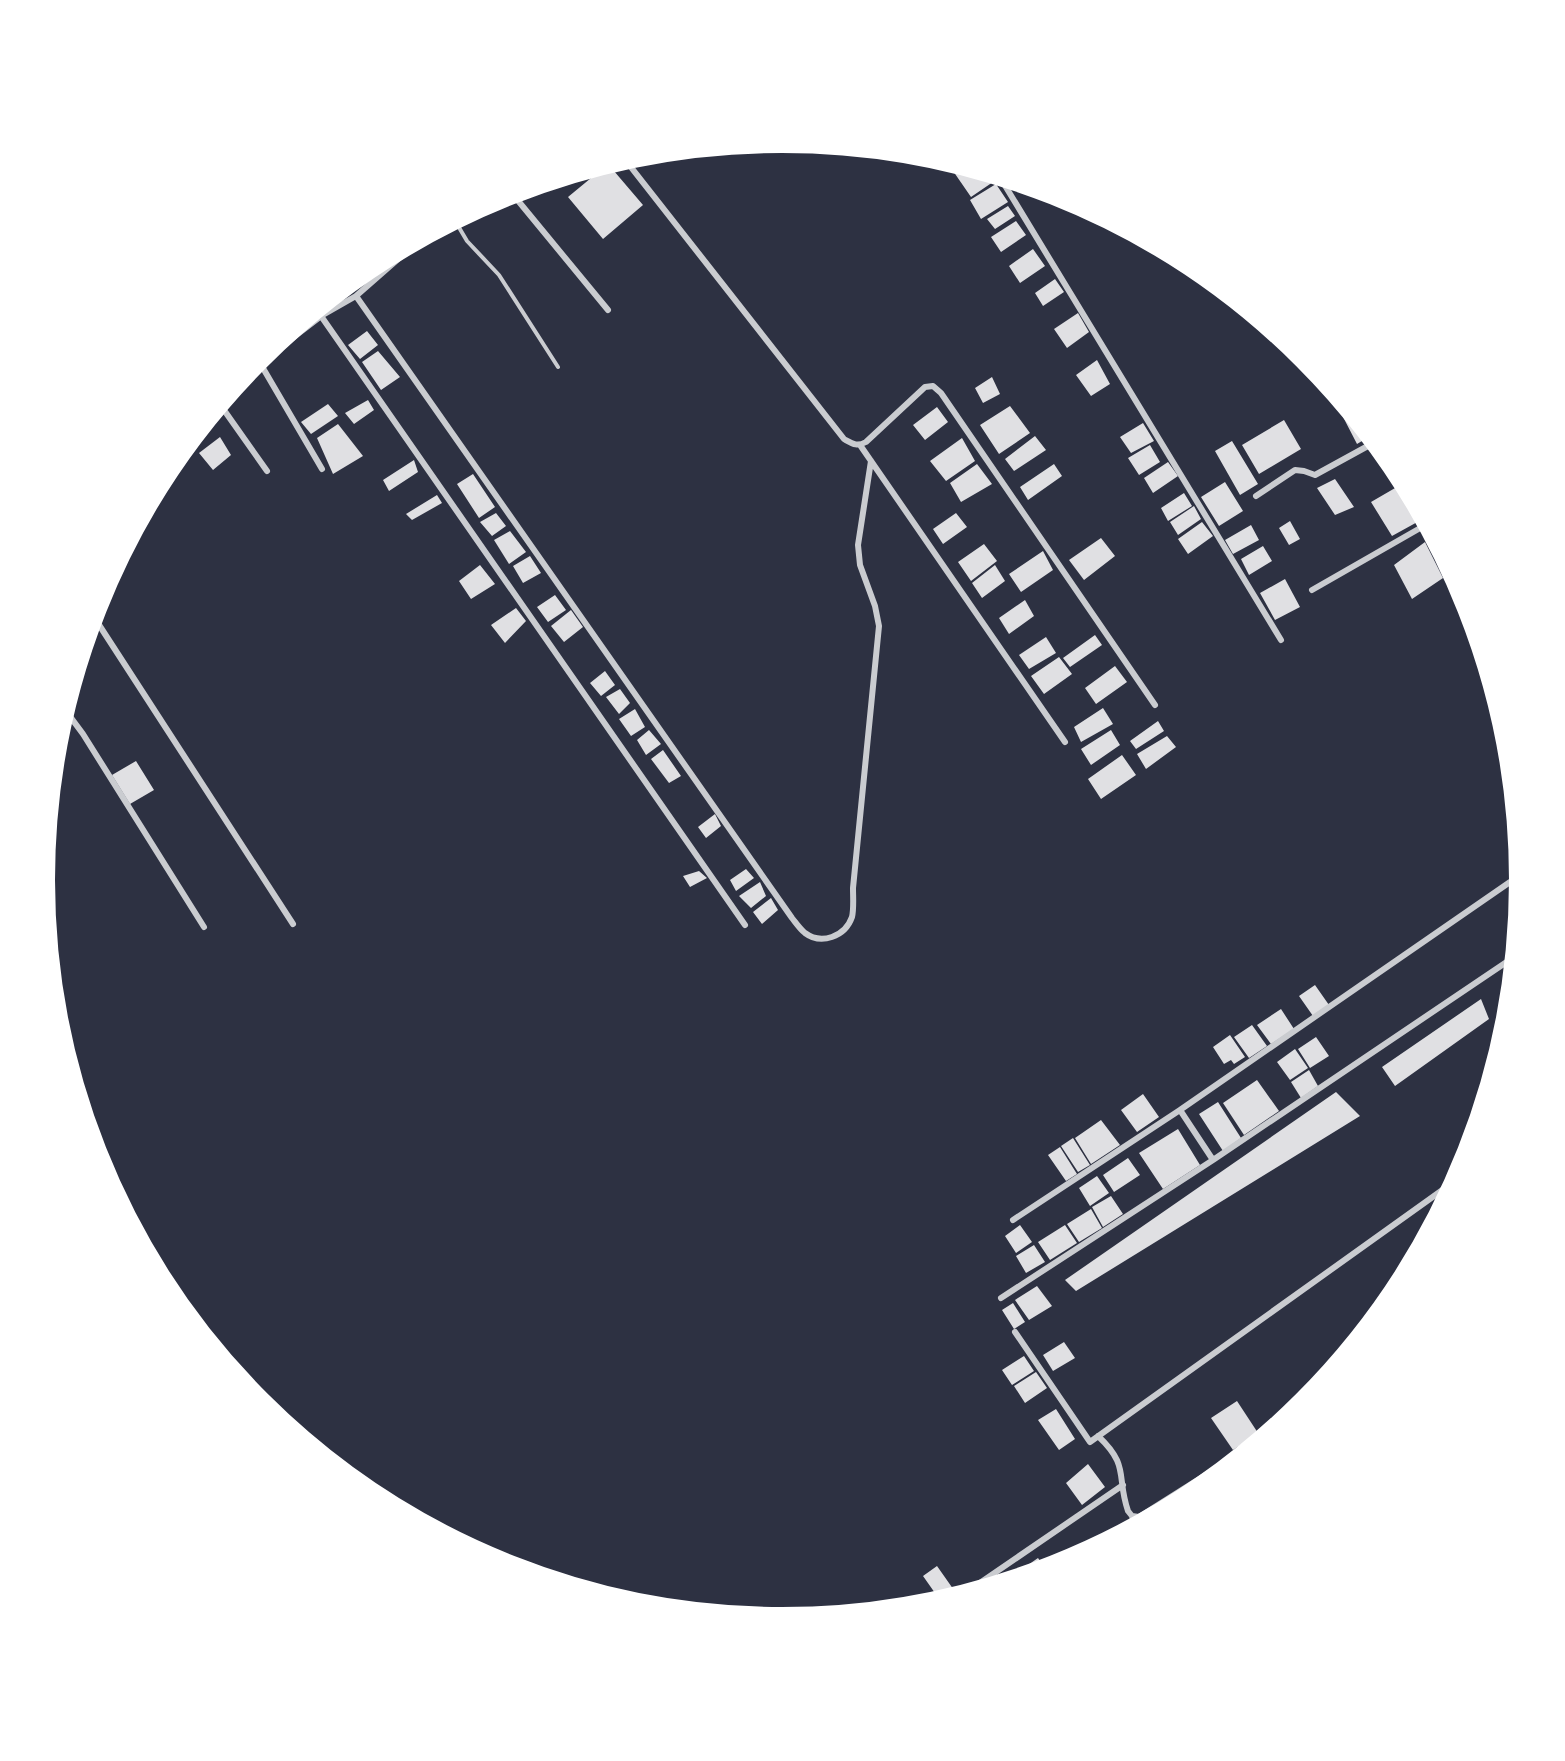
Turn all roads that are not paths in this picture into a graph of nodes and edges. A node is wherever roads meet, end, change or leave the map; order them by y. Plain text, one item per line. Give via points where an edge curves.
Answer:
1 (630, 165) edge
2 (1004, 184) edge
3 (517, 200) edge
4 (457, 225) edge
5 (400, 257) edge
6 (356, 296) junction
7 (608, 310) dead end
8 (321, 316) junction
9 (292, 339) edge
10 (262, 366) edge
11 (558, 367) dead end
12 (223, 410) edge
13 (860, 445) junction
14 (1370, 445) edge
15 (871, 461) junction
16 (322, 469) dead end
17 (267, 471) dead end
18 (1256, 496) dead end
19 (1422, 527) edge
20 (1312, 590) dead end
21 (98, 624) edge
22 (1281, 640) dead end
23 (1155, 705) dead end
24 (70, 716) edge
25 (1065, 742) dead end
26 (1514, 881) edge
27 (293, 924) dead end
28 (745, 925) dead end
29 (204, 927) dead end
30 (1509, 960) edge
31 (1180, 1110) junction
32 (1213, 1160) junction
33 (1446, 1187) edge
34 (1013, 1220) dead end
35 (1001, 1298) dead end
36 (1015, 1332) dead end
37 (1098, 1436) junction
38 (1221, 1466) edge
39 (1123, 1485) junction
40 (1132, 1516) junction
41 (1134, 1522) edge
42 (976, 1586) edge

1 - 13 street via 844,439
2 - 22 street
3 - 7 street
4 - 11 lane via 499,275
5 - 6 street
6 - 8 street
6 - 15 street via 792,918 804,932 817,939 834,937 846,928 852,916 879,626 860,565 858,545
8 - 9 street
8 - 28 street
10 - 16 street
12 - 17 street
13 - 15 street
13 - 23 street via 925,387 933,386 941,393
14 - 18 street via 1315,475 1294,470
15 - 25 street
19 - 20 street
21 - 27 street
24 - 29 street
26 - 31 street
30 - 32 street
31 - 32 street
31 - 34 street
32 - 35 street
33 - 37 street
36 - 37 street via 1090,1442
37 - 39 street via 1118,1459
38 - 40 street via 1145,1515
39 - 40 street via 1125,1504
39 - 42 street
40 - 41 street

